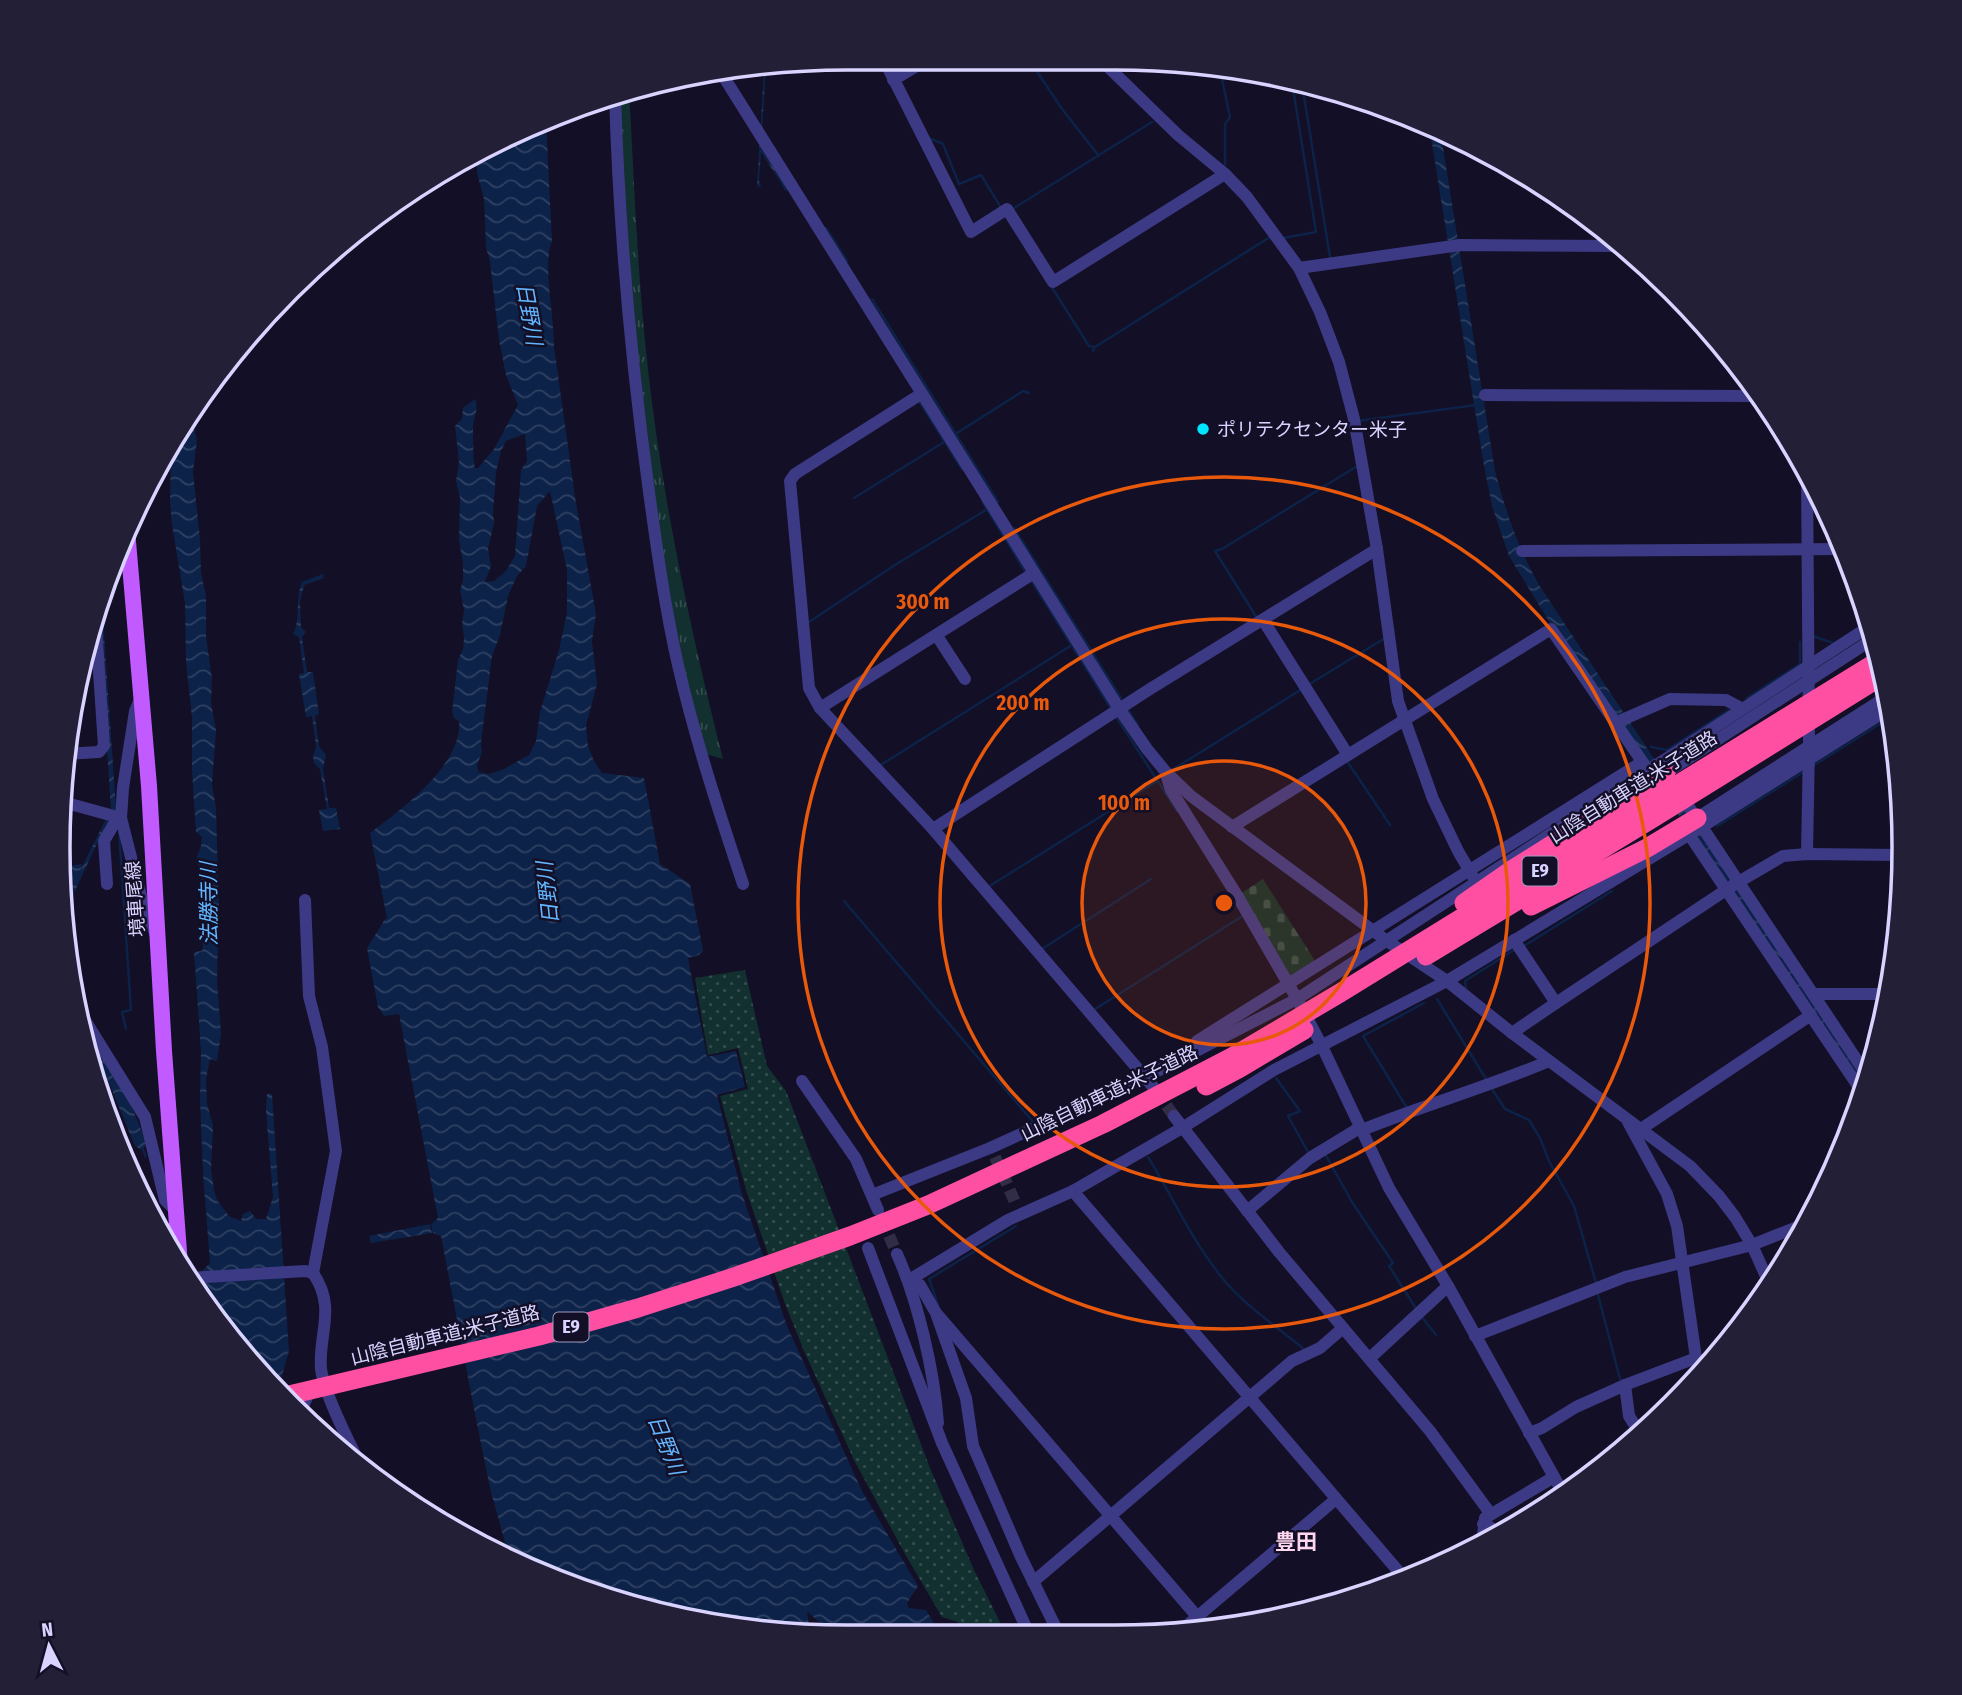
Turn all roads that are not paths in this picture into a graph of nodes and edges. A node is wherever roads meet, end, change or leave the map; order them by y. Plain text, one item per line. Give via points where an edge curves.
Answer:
1 (888, 70) edge
2 (910, 70) edge
3 (1111, 70) edge
4 (726, 80) edge
5 (893, 80) junction
6 (616, 106) edge
7 (1225, 174) junction
8 (1606, 246) edge
9 (1302, 267) junction
10 (921, 394) junction
11 (1485, 395) dead end
12 (1747, 396) edge
13 (1807, 495) edge
14 (1377, 549) junction
15 (1807, 549) junction
16 (1833, 549) edge
17 (129, 551) edge
18 (1522, 551) dead end
19 (1034, 573) junction
20 (1263, 620) junction
21 (1861, 632) edge
22 (937, 636) junction
23 (97, 643) edge
24 (1865, 644) edge
25 (1807, 667) junction
26 (1871, 667) edge
27 (965, 679) dead end
28 (1874, 680) edge
29 (1808, 681) junction
30 (141, 697) junction
31 (1878, 703) edge
32 (1821, 706) junction
33 (820, 708) junction
34 (1741, 708) junction
35 (1120, 709) junction
36 (1880, 714) edge
37 (1407, 718) junction
38 (1621, 720) junction
39 (76, 753) edge
40 (1809, 753) junction
41 (1348, 755) junction
42 (1654, 767) junction
43 (1165, 771) junction
44 (72, 804) edge
45 (115, 816) junction
46 (1233, 827) junction
47 (933, 829) junction
48 (1695, 829) junction
49 (1807, 854) junction
50 (1892, 855) edge
51 (1472, 875) junction
52 (107, 884) dead end
53 (743, 884) dead end
54 (1732, 886) junction
55 (305, 900) dead end
56 (1514, 940) junction
57 (159, 942) junction
58 (1398, 945) junction
59 (1447, 981) junction
60 (1288, 984) junction
61 (1878, 994) edge
62 (1814, 995) junction
63 (1297, 999) junction
64 (1556, 1003) junction
65 (1811, 1014) junction
66 (92, 1032) edge
67 (1512, 1033) junction
68 (1321, 1044) junction
69 (1199, 1049) junction
70 (1549, 1061) junction
71 (1861, 1066) edge
72 (1142, 1079) junction
73 (802, 1081) dead end
74 (1856, 1082) edge
75 (1155, 1089) tunnel mouth
76 (1174, 1116) tunnel mouth
77 (1634, 1124) junction
78 (1182, 1128) junction
79 (1362, 1129) junction
80 (1073, 1191) junction
81 (872, 1195) junction
82 (878, 1210) tunnel mouth
83 (176, 1211) junction
84 (1247, 1211) junction
85 (1792, 1229) edge
86 (857, 1242) junction
87 (178, 1243) edge
88 (1752, 1245) junction
89 (897, 1254) tunnel mouth
90 (1683, 1263) junction
91 (309, 1272) junction
92 (1765, 1273) edge
93 (200, 1278) edge
94 (908, 1280) junction
95 (1448, 1286) junction
96 (936, 1313) junction
97 (1341, 1330) junction
98 (1475, 1336) junction
99 (1370, 1358) junction
100 (1696, 1359) junction
101 (1697, 1362) edge
102 (321, 1372) junction
103 (1625, 1385) junction
104 (295, 1394) edge
105 (1249, 1397) junction
106 (299, 1398) edge
107 (304, 1403) edge
108 (1635, 1425) edge
109 (1529, 1433) junction
110 (938, 1435) junction
111 (349, 1444) edge
112 (1554, 1476) junction
113 (1559, 1485) edge
114 (1335, 1499) junction
115 (1110, 1516) junction
116 (1486, 1518) junction
117 (1491, 1528) edge
118 (1484, 1531) edge
119 (1398, 1571) edge
120 (1033, 1582) junction
121 (1197, 1617) junction
122 (1193, 1620) edge
123 (1199, 1620) edge
124 (1025, 1625) edge
125 (1054, 1625) edge

1 - 5 street
2 - 5 street
3 - 7 street
4 - 10 street
5 - 7 street via 971,232 1007,209 1053,282
6 - 53 street via 626,294 662,582 678,666
7 - 9 street
8 - 9 street via 1454,246
9 - 14 street via 1339,362
10 - 19 street
10 - 33 street via 790,481 808,688
11 - 12 street
13 - 15 street
14 - 20 street
14 - 37 street via 1395,690
15 - 16 street
15 - 18 street
15 - 25 street
17 - 30 main road, 境車尾線
19 - 22 street
19 - 35 street
20 - 35 street
20 - 41 street
21 - 25 street
22 - 27 street
22 - 33 street
23 - 39 street via 104,746 99,752
24 - 29 street
25 - 29 street
25 - 34 street
26 - 32 highway, 山陰自動車道;米子道路 / E9
28 - 32 highway, 山陰自動車道;米子道路 / E9
29 - 40 street
29 - 42 street
30 - 45 street
30 - 57 main road, 境車尾線
31 - 40 street
32 - 58 highway, 山陰自動車道;米子道路 / E9 via 1666,802
33 - 47 street
34 - 38 street via 1726,700 1670,699
34 - 42 street
35 - 43 street
35 - 47 street
36 - 40 street
37 - 38 street via 1551,629
37 - 41 street
37 - 51 street via 1433,799
38 - 42 street
40 - 48 street
40 - 49 street
41 - 46 street
42 - 48 street
42 - 51 street
42 - 58 highway
43 - 46 street
43 - 60 street via 1171,790
44 - 45 street
45 - 52 street via 104,841
45 - 57 street
46 - 58 street
47 - 72 street
48 - 54 street
48 - 56 street
48 - 58 highway via 1647,848 1455,946
49 - 50 street
49 - 54 street via 1783,856
51 - 58 street
54 - 62 street
54 - 64 street
54 - 65 street
55 - 91 street via 309,996 322,1047 336,1151
56 - 59 street
56 - 64 street
57 - 83 main road, 境車尾線
58 - 59 street
58 - 60 street
58 - 63 street
58 - 86 highway, 山陰自動車道;米子道路 / E9 via 1348,993 1258,1050
59 - 67 street
59 - 68 street
60 - 63 street
60 - 69 street via 1197,1041
61 - 62 street
62 - 71 street
63 - 68 street
63 - 69 street
64 - 67 street
65 - 74 street
65 - 77 street
66 - 83 street via 145,1117 166,1200
67 - 70 street
68 - 78 street
68 - 79 street
69 - 72 street
70 - 77 street
70 - 79 street
72 - 75 street
72 - 81 street via 992,1152
73 - 81 street via 856,1159
76 - 78 street
77 - 88 street via 1704,1179
77 - 90 street via 1667,1194
78 - 80 street
78 - 84 street
79 - 84 street via 1310,1158
79 - 95 street via 1389,1188
80 - 94 street via 1018,1208
80 - 105 street
81 - 82 street
83 - 87 main road, 境車尾線
84 - 97 street
85 - 88 street
86 - 104 highway, 山陰自動車道;米子道路 / E9 via 539,1336
86 - 106 highway, 山陰自動車道;米子道路 / E9 via 541,1341
86 - 110 street
88 - 90 street
88 - 92 street
89 - 94 street
90 - 98 street via 1625,1277
90 - 100 street
91 - 93 street
91 - 102 street via 322,1291 325,1309
94 - 96 street via 920,1285
94 - 110 street via 937,1407
95 - 98 street
95 - 99 street
96 - 115 street
96 - 120 street via 966,1398 973,1446
97 - 99 street
97 - 105 street via 1320,1348 1292,1361
98 - 109 street
99 - 116 street via 1430,1431
100 - 101 street
100 - 103 street
102 - 107 street
102 - 111 street
103 - 108 street
103 - 109 street
105 - 114 street
105 - 115 street
109 - 112 street
110 - 124 street
112 - 113 street
112 - 116 street
114 - 119 street
114 - 121 street
115 - 120 street
115 - 121 street
116 - 117 street
116 - 118 street
120 - 125 street
121 - 122 street
121 - 123 street

